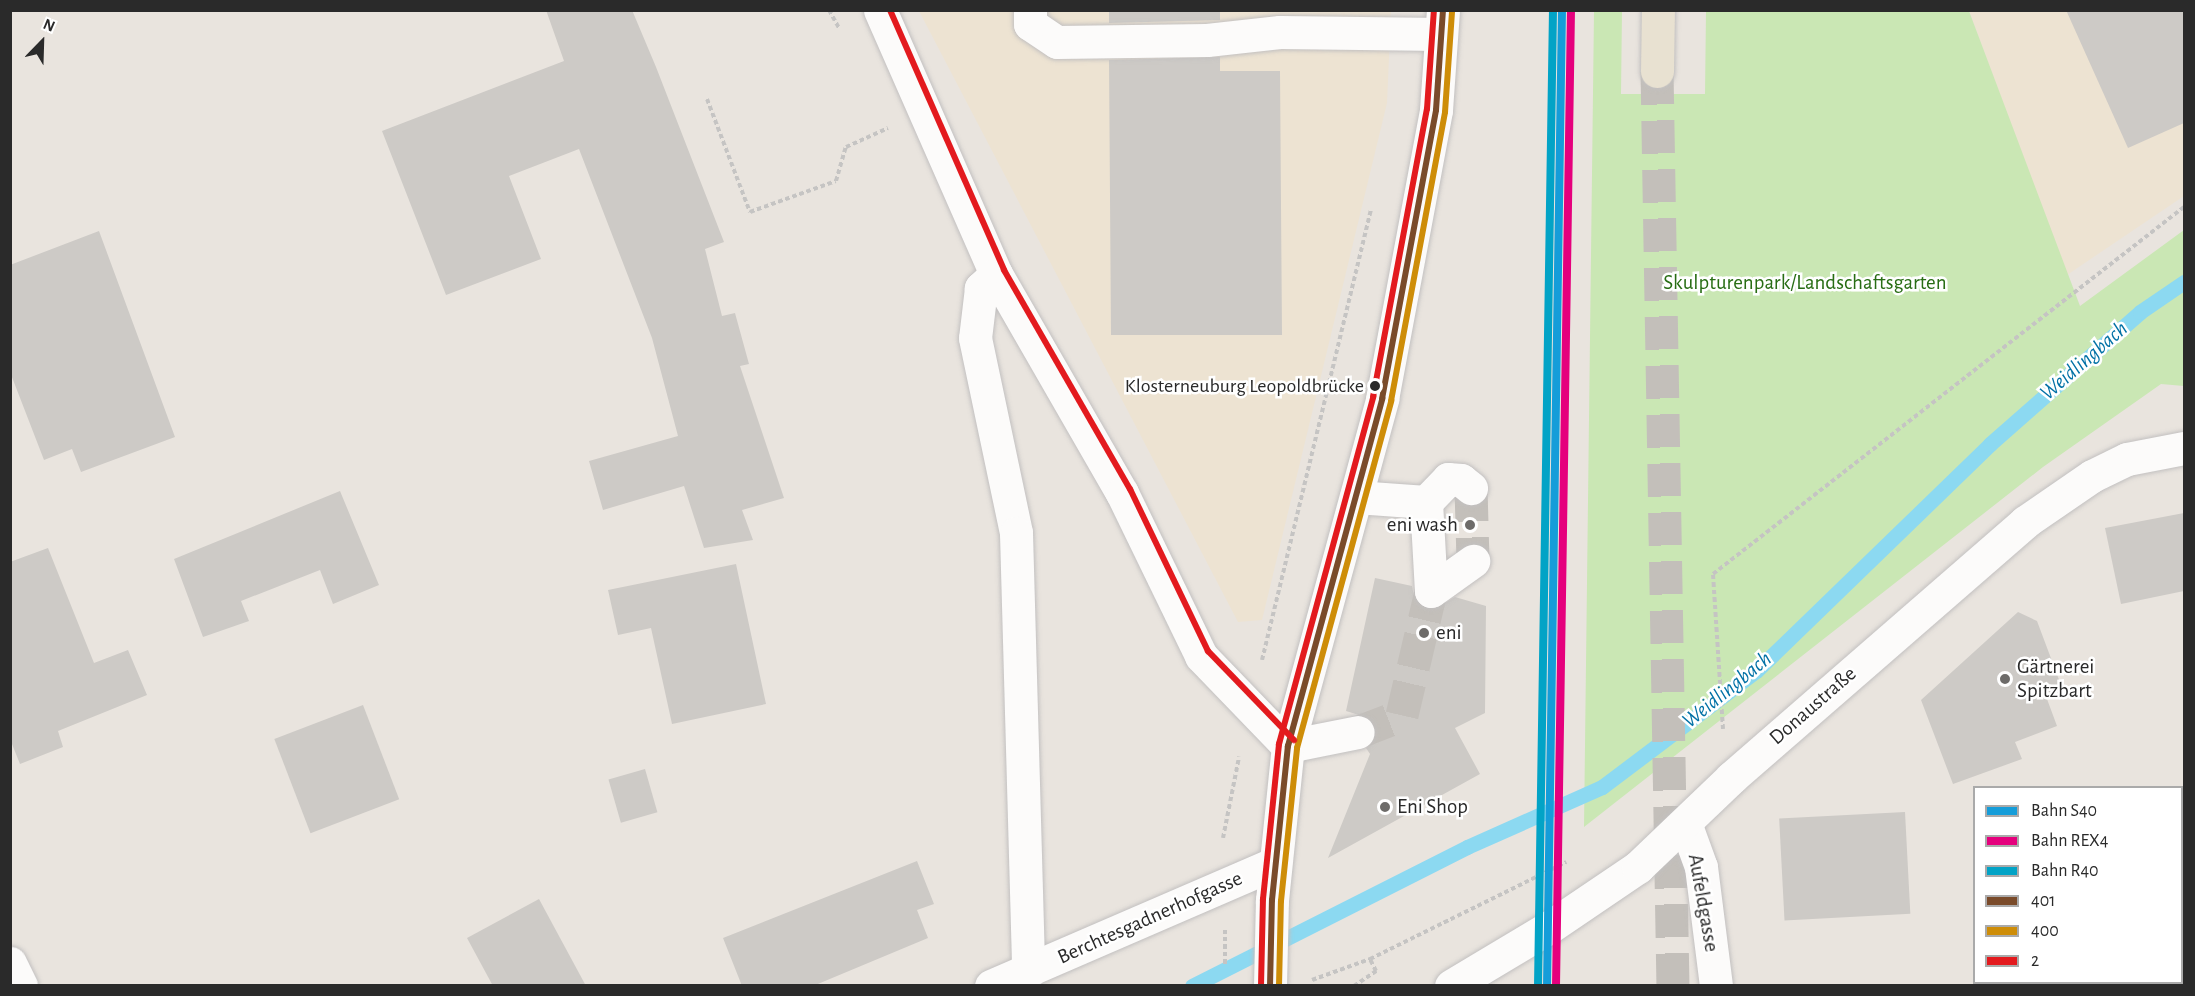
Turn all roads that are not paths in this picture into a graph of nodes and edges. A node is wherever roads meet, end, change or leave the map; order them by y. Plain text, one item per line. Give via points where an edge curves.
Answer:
1 (880, 10) edge
2 (1030, 10) edge
3 (1658, 10) edge
4 (1442, 22) edge
5 (1657, 71) tunnel mouth
6 (996, 274) junction
7 (2184, 448) edge
8 (1471, 488) dead end
9 (1356, 497) junction
10 (1426, 502) junction
11 (1473, 561) dead end
12 (1358, 732) tunnel mouth
13 (1288, 746) junction
14 (1685, 823) junction
15 (1275, 862) junction
16 (10, 963) edge
17 (1028, 972) junction
18 (21, 986) edge
19 (991, 986) edge
20 (1270, 986) edge
21 (1451, 986) edge
22 (1716, 986) edge

1 - 6 street
2 - 4 street via 1030,24 1057,42 1207,40
3 - 5 main road
4 - 9 street via 1436,110 1382,399
6 - 13 street via 1122,493 1201,656
6 - 17 street via 981,288 975,338 1016,533
7 - 14 street, Donaustraße via 2127,459 2092,476 2025,522 1731,778
8 - 10 street via 1461,480 1448,479
9 - 10 street
9 - 13 street
10 - 11 street via 1431,591
12 - 13 street
13 - 15 street
14 - 21 street, Donaustraße via 1638,867 1548,928
14 - 22 street, Aufeldgasse via 1701,867
15 - 17 street, Berchtesgadnerhofgasse via 1225,898
15 - 20 street
16 - 18 street
17 - 19 street, Berchtesgadnerhofgasse

